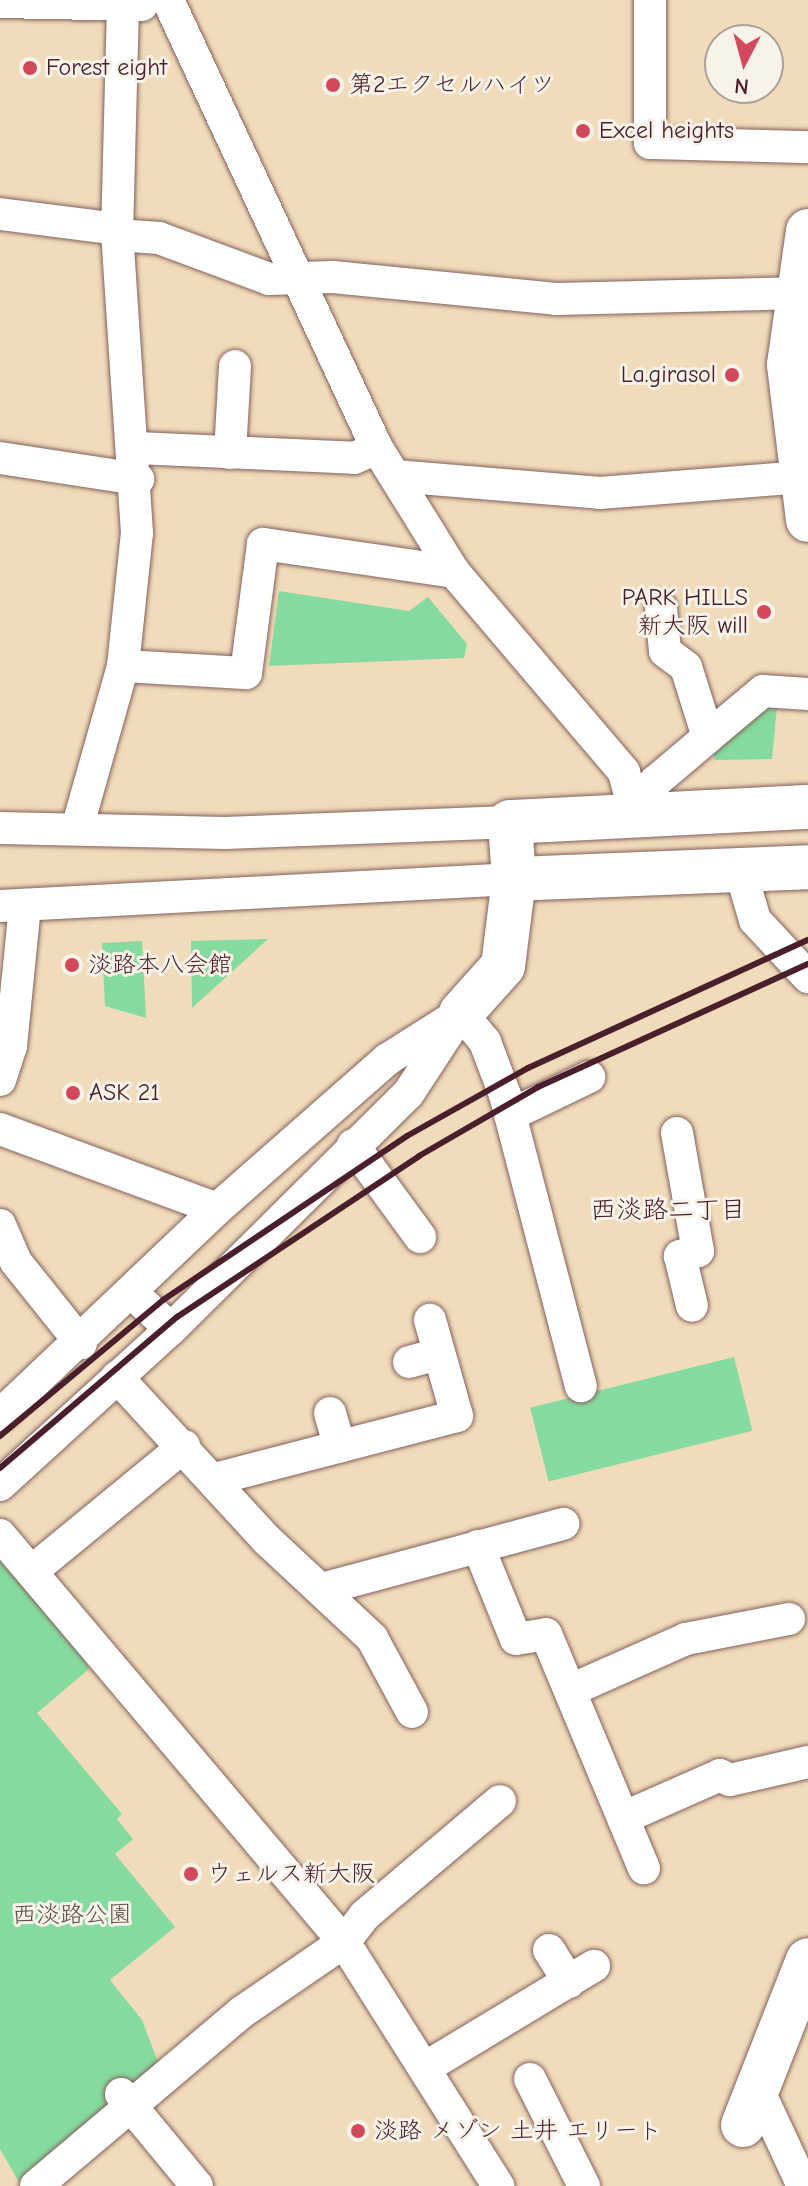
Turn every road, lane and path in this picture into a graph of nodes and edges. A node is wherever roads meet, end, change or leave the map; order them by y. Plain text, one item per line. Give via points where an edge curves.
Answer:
1 (166, 0) edge
2 (650, 0) edge
3 (0, 2) edge
4 (123, 8) junction
5 (808, 147) edge
6 (0, 214) edge
7 (808, 231) edge
8 (117, 232) junction
9 (300, 278) junction
10 (795, 293) junction
11 (235, 366) dead end
12 (377, 448) junction
13 (230, 453) junction
14 (0, 458) edge
15 (137, 464) junction
16 (395, 476) junction
17 (802, 477) junction
18 (808, 520) edge
19 (454, 572) junction
20 (661, 608) dead end
21 (123, 666) junction
22 (808, 694) edge
23 (708, 737) junction
24 (808, 807) edge
25 (635, 815) junction
26 (510, 822) junction
27 (78, 825) junction
28 (0, 828) edge
29 (808, 867) edge
30 (742, 876) junction
31 (514, 879) junction
32 (12, 905) edge
33 (808, 977) edge
34 (461, 1013) junction
35 (1, 1074) edge
36 (589, 1077) dead end
37 (510, 1115) junction
38 (0, 1129) edge
39 (677, 1133) dead end
40 (353, 1145) junction
41 (217, 1209) junction
42 (0, 1225) edge
43 (420, 1237) dead end
44 (131, 1292) junction
45 (692, 1306) dead end
46 (430, 1320) dead end
47 (171, 1329) junction
48 (81, 1343) junction
49 (117, 1377) junction
50 (581, 1386) dead end
51 (330, 1413) dead end
52 (0, 1415) edge
53 (184, 1446) junction
54 (340, 1447) junction
55 (215, 1479) junction
56 (0, 1485) edge
57 (563, 1524) dead end
58 (0, 1535) edge
59 (478, 1546) junction
60 (32, 1571) junction
61 (322, 1589) junction
62 (789, 1619) dead end
63 (571, 1690) junction
64 (412, 1712) dead end
65 (808, 1762) edge
66 (500, 1801) dead end
67 (623, 1818) junction
68 (644, 1868) dead end
69 (344, 1942) junction
70 (549, 1950) dead end
71 (804, 1987) edge
72 (428, 2066) junction
73 (530, 2079) dead end
74 (126, 2100) junction
75 (750, 2106) joint
76 (36, 2186) edge
77 (197, 2186) edge
78 (498, 2186) edge
79 (584, 2186) edge
80 (803, 2186) edge

1 - 4 street
1 - 9 street
2 - 5 street via 650,143
3 - 4 street
4 - 8 street
6 - 8 street
7 - 10 street
8 - 9 street via 159,238 245,274
8 - 15 street
9 - 10 street via 556,299
9 - 12 street
10 - 17 street via 789,365
11 - 13 street
12 - 13 street via 354,458
12 - 16 street
13 - 15 street
14 - 15 street
15 - 21 street
16 - 17 street via 600,493
16 - 19 street
17 - 18 street
19 - 21 street via 263,544 246,673
19 - 25 street via 624,772
20 - 23 street via 665,651 686,667
21 - 27 street
22 - 23 street via 763,691
23 - 25 street via 655,782
24 - 25 street
25 - 26 street
26 - 27 street via 225,833
26 - 31 street
27 - 28 street
29 - 30 street
30 - 31 street
30 - 33 street via 755,920
31 - 32 street
31 - 34 street via 503,966
32 - 35 street
34 - 37 street via 485,1042
34 - 40 street via 408,1094
34 - 41 street via 388,1059
36 - 37 street
37 - 50 street
38 - 41 street
39 - 45 street via 698,1251 680,1256
40 - 43 street
40 - 47 street
41 - 44 street
42 - 48 street via 16,1262
44 - 47 street
44 - 48 street
46 - 54 street via 424,1358 457,1416
47 - 49 street
48 - 52 street
49 - 53 street
49 - 56 street
51 - 54 street
53 - 55 street
53 - 60 street
54 - 55 street
55 - 61 street
57 - 59 street
58 - 60 street
59 - 61 street
59 - 63 street via 516,1639 546,1634
60 - 69 street
61 - 64 street via 372,1638
62 - 63 street via 686,1639
63 - 67 street
65 - 67 street via 730,1780 720,1775
66 - 69 street via 364,1916
67 - 68 street
69 - 72 street
69 - 74 street
70 - 72 street via 581,1974
71 - 75 street
72 - 78 street
73 - 79 street
74 - 76 street
74 - 77 street
75 - 80 street

